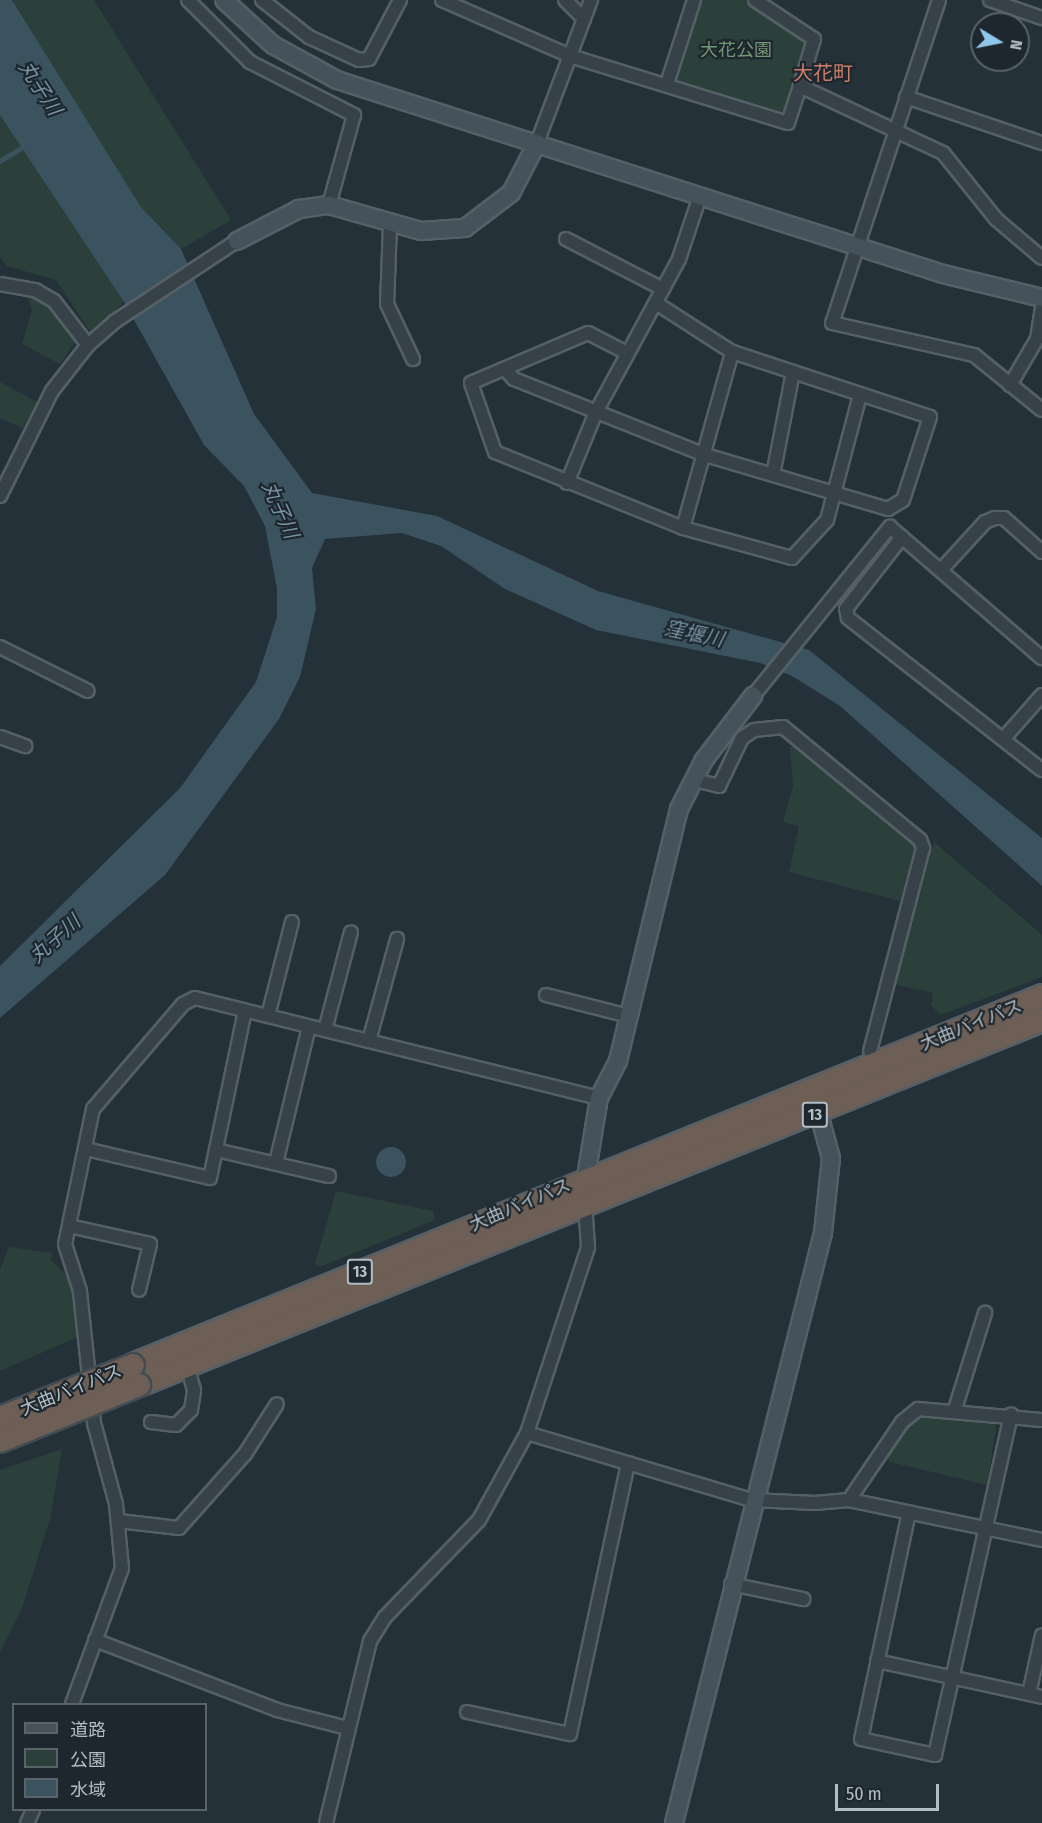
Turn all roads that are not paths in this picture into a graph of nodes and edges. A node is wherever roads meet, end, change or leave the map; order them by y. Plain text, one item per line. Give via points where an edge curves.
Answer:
1 (188, 0) edge
2 (224, 0) edge
3 (262, 0) edge
4 (400, 0) edge
5 (442, 0) edge
6 (565, 0) edge
7 (591, 0) edge
8 (694, 0) edge
9 (755, 0) edge
10 (939, 0) edge
11 (990, 0) edge
12 (1042, 18) edge
13 (584, 19) junction
14 (570, 56) junction
15 (667, 84) junction
16 (800, 86) junction
17 (906, 97) junction
18 (894, 129) junction
19 (537, 143) junction
20 (1042, 143) edge
21 (700, 196) junction
22 (329, 205) junction
23 (390, 224) junction
24 (566, 239) dead end
25 (237, 241) joint
26 (855, 246) junction
27 (1042, 258) edge
28 (0, 284) edge
29 (663, 289) junction
30 (1042, 298) edge
31 (656, 303) junction
32 (1042, 308) edge
33 (88, 345) junction
34 (732, 352) junction
35 (627, 353) junction
36 (413, 359) dead end
37 (506, 369) junction
38 (793, 372) junction
39 (1010, 385) junction
40 (860, 395) junction
41 (1042, 410) edge
42 (596, 412) junction
43 (702, 454) junction
44 (773, 475) junction
45 (567, 483) junction
46 (834, 493) junction
47 (0, 496) edge
48 (888, 509) junction
49 (890, 527) junction
50 (683, 528) junction
51 (902, 537) junction
52 (1042, 552) edge
53 (941, 570) junction
54 (0, 647) edge
55 (1042, 658) edge
56 (87, 691) dead end
57 (1042, 695) edge
58 (753, 696) joint
59 (0, 737) edge
60 (1005, 737) junction
61 (24, 746) dead end
62 (1042, 770) edge
63 (694, 780) junction
64 (292, 922) dead end
65 (351, 933) dead end
66 (397, 939) dead end
67 (546, 995) dead end
68 (1042, 996) edge
69 (245, 1011) junction
70 (268, 1016) junction
71 (629, 1016) junction
72 (1042, 1020) edge
73 (309, 1027) junction
74 (326, 1030) junction
75 (369, 1041) junction
76 (870, 1051) dead end
77 (599, 1098) junction
78 (819, 1114) junction
79 (86, 1149) junction
80 (216, 1150) junction
81 (276, 1163) junction
82 (329, 1176) dead end
83 (586, 1177) junction
84 (585, 1204) junction
85 (69, 1226) junction
86 (140, 1290) dead end
87 (985, 1313) dead end
88 (187, 1366) junction
89 (136, 1375) junction
90 (277, 1404) dead end
91 (955, 1409) junction
92 (1011, 1414) junction
93 (0, 1418) edge
94 (1042, 1420) edge
95 (152, 1422) dead end
96 (527, 1432) junction
97 (0, 1442) edge
98 (627, 1463) junction
99 (752, 1500) junction
100 (849, 1500) junction
101 (909, 1512) junction
102 (119, 1521) junction
103 (986, 1528) junction
104 (1042, 1540) edge
105 (731, 1584) junction
106 (803, 1599) dead end
107 (1042, 1635) edge
108 (95, 1640) junction
109 (877, 1660) junction
110 (952, 1676) junction
111 (1029, 1694) junction
112 (1042, 1697) edge
113 (72, 1703) edge
114 (467, 1712) dead end
115 (346, 1728) junction
116 (326, 1823) edge
117 (674, 1823) edge

1 - 22 street via 250,62 354,115
2 - 19 street via 273,45 319,72
3 - 4 street via 309,37 360,60 369,59
5 - 14 street
6 - 13 street
7 - 13 street
8 - 15 street
9 - 16 street via 814,39
10 - 17 street
11 - 12 street
13 - 14 street
14 - 15 street
14 - 19 street
15 - 16 street via 788,123
16 - 18 street
17 - 18 street
17 - 20 street
18 - 26 street
18 - 27 street via 943,153 996,219
19 - 21 street
19 - 23 street via 511,194 483,219 444,231
21 - 26 street
21 - 29 street
22 - 23 street
22 - 25 street via 299,209
23 - 36 street via 387,304
24 - 29 street
25 - 33 street via 114,322
26 - 30 street via 1002,292
26 - 39 street via 832,323 974,356
28 - 33 street via 35,290 54,301
29 - 31 street
31 - 34 street
31 - 35 street
32 - 39 street via 1037,339
33 - 47 street via 52,391
34 - 38 street
34 - 43 street
35 - 37 street via 588,333
35 - 42 street
37 - 42 street via 514,379
37 - 45 street via 471,383 495,452
38 - 40 street
38 - 44 street
39 - 41 street
40 - 46 street
40 - 48 street via 930,417 903,501
42 - 43 street
42 - 45 street
43 - 44 street
43 - 50 street
44 - 46 street
45 - 50 street
46 - 48 street
46 - 50 street via 827,520 792,558
48 - 49 street
49 - 51 street
49 - 58 street
51 - 53 street
51 - 60 street via 846,609 848,618
52 - 53 street via 1004,518 995,518
53 - 55 street
54 - 56 street
57 - 60 street
58 - 63 street
59 - 61 street
60 - 62 street
63 - 71 street via 679,809
63 - 76 street via 719,786 742,738 783,727 920,840 923,848
64 - 70 street
65 - 74 street
66 - 75 street
67 - 71 street
68 - 83 highway, 大曲バイパス / 13
69 - 70 street
69 - 79 street via 195,998 183,1004 93,1109
69 - 80 street
70 - 73 street
71 - 77 street via 618,1061
72 - 78 highway, 大曲バイパス / 13
73 - 74 street
73 - 81 street
74 - 75 street
75 - 77 street
77 - 83 street
78 - 84 highway, 大曲バイパス / 13
78 - 99 street via 831,1158 831,1188 776,1428
79 - 80 street via 210,1178
79 - 85 street
80 - 81 street
81 - 82 street
83 - 84 street
83 - 89 highway, 大曲バイパス / 13
84 - 88 highway, 大曲バイパス / 13
84 - 96 street via 588,1247
85 - 86 street via 150,1244
85 - 102 street via 65,1244 92,1360 94,1423
87 - 91 street
88 - 89 highway, 大曲バイパス / 13
88 - 95 street via 194,1390 191,1410 176,1425
89 - 93 highway, 大曲バイパス / 13, bridge
89 - 97 highway, 大曲バイパス / 13, bridge
90 - 102 street via 245,1454 178,1528
91 - 92 street
91 - 100 street via 918,1409 902,1422
92 - 94 street
92 - 103 street
96 - 98 street
96 - 115 street via 479,1520 385,1617 370,1641
98 - 99 street
98 - 114 street via 570,1734
99 - 100 street
99 - 105 street
100 - 101 street
101 - 103 street
101 - 109 street
102 - 108 street via 122,1568
103 - 104 street
103 - 110 street
105 - 106 street
105 - 117 street
107 - 111 street
108 - 113 street
108 - 115 street via 277,1710
109 - 110 street
109 - 110 street via 861,1739 934,1755
110 - 111 street
111 - 112 street
115 - 116 street

